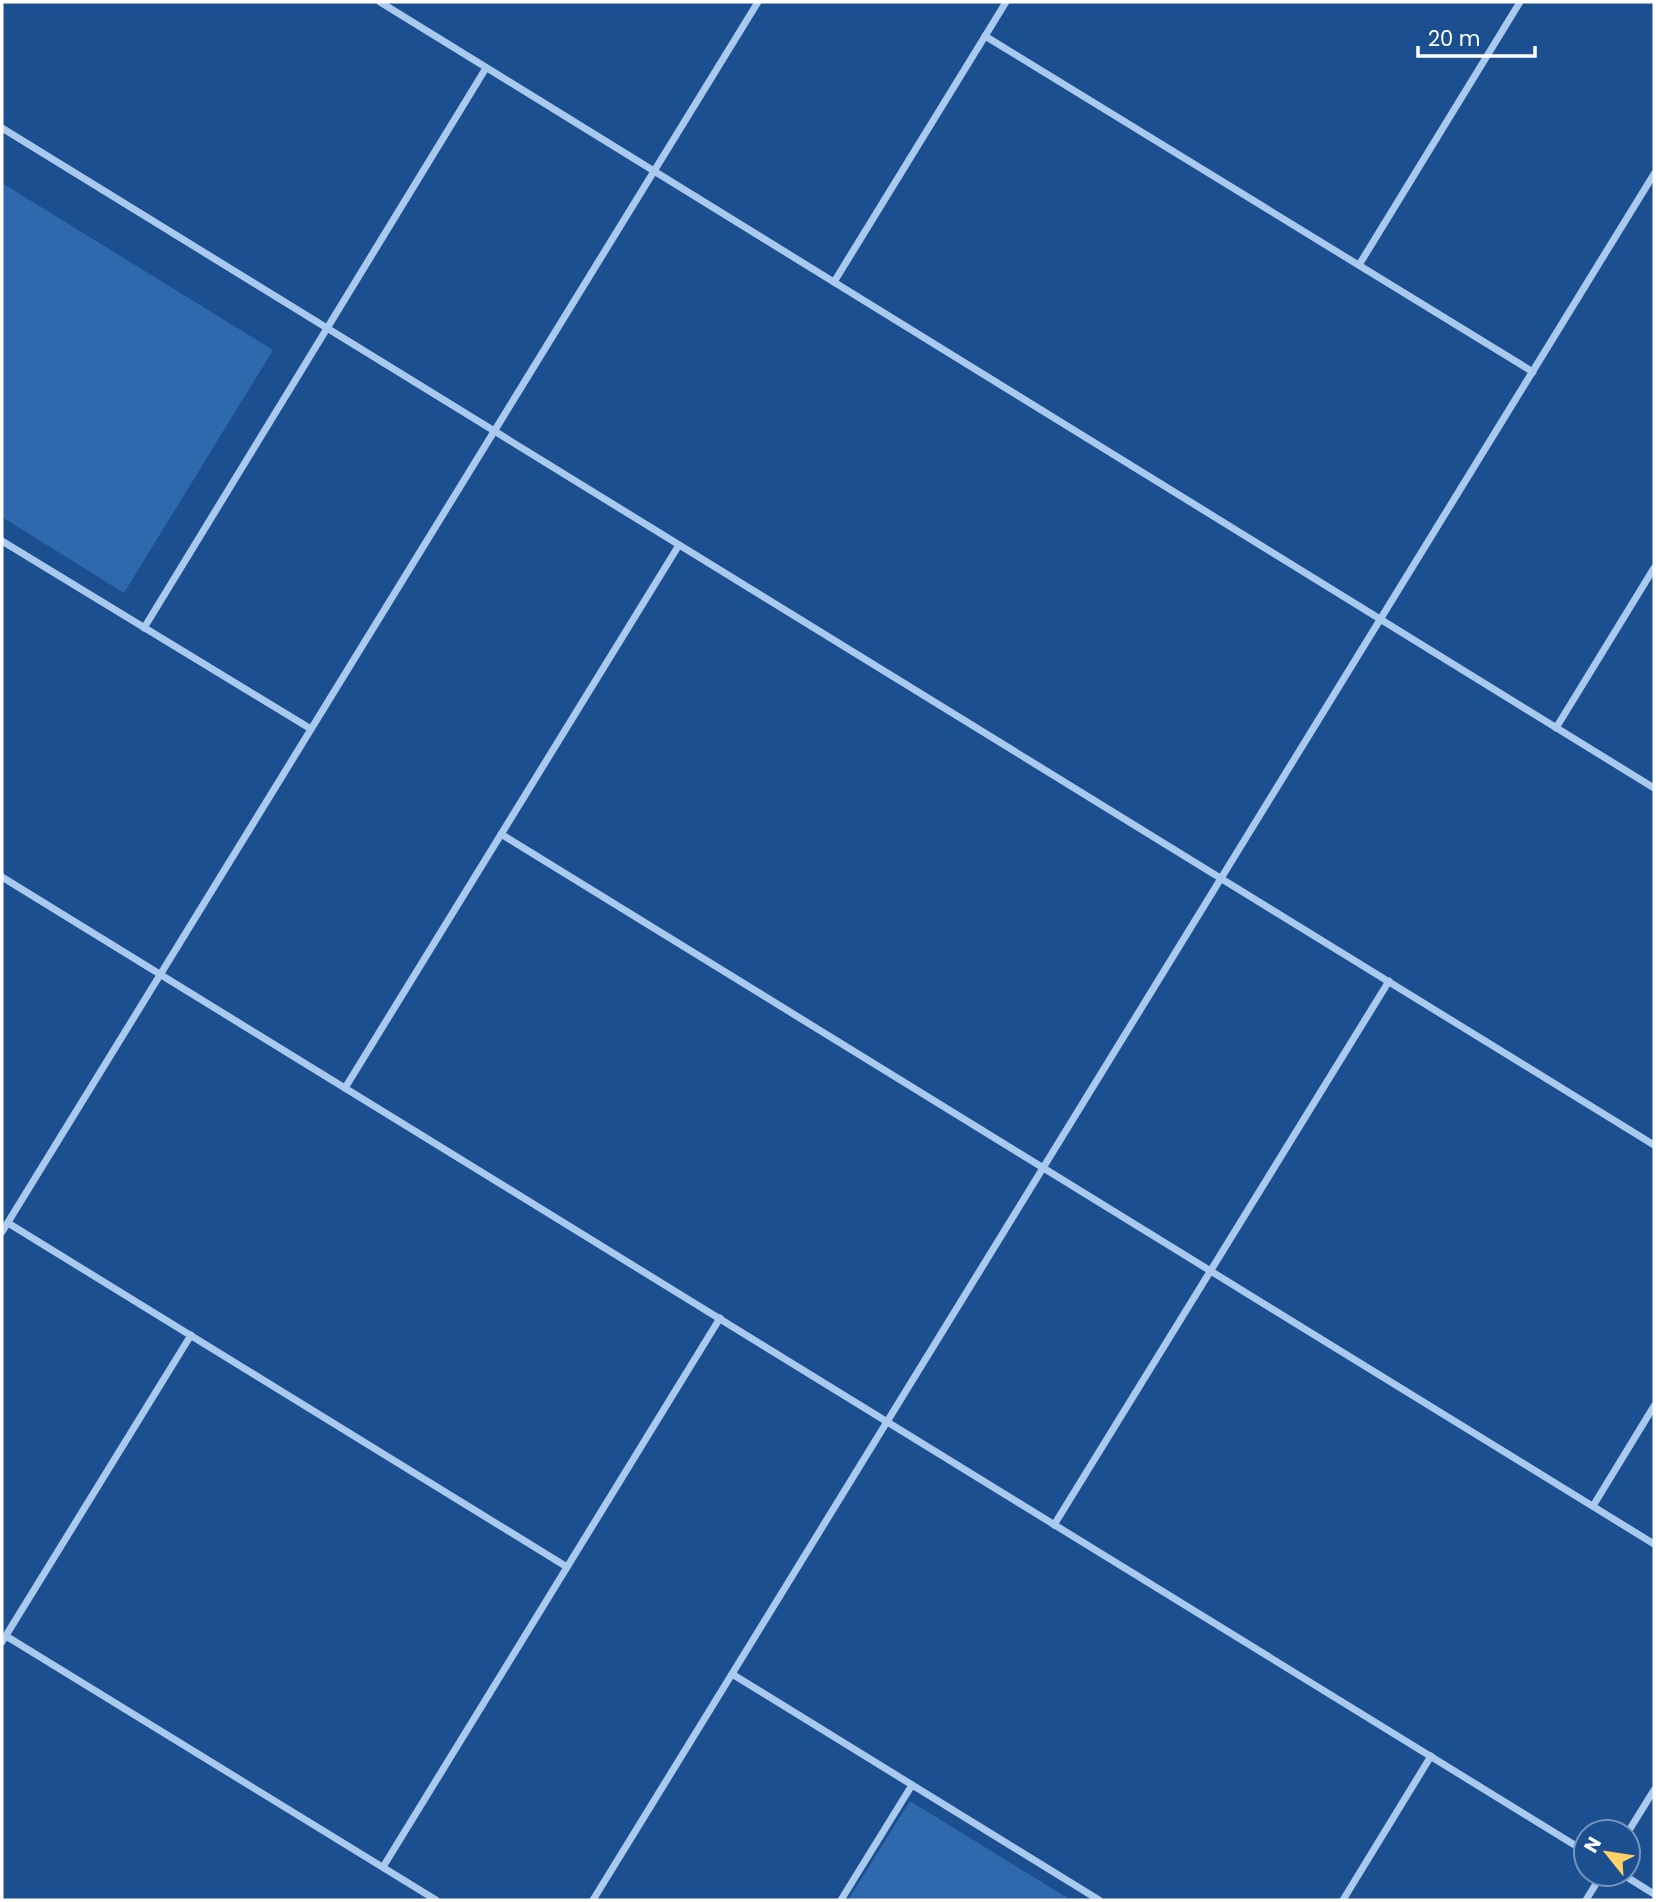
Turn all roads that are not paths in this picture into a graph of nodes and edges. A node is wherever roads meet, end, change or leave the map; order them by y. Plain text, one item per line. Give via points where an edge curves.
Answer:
1 (380, 2) edge
2 (758, 2) edge
3 (1006, 2) edge
4 (1520, 2) edge
5 (985, 36) junction
6 (486, 68) junction
7 (2, 128) edge
8 (654, 171) junction
9 (1654, 174) edge
10 (1359, 265) junction
11 (834, 282) junction
12 (327, 328) junction
13 (1533, 372) junction
14 (494, 431) junction
15 (2, 541) edge
16 (679, 545) junction
17 (1654, 568) edge
18 (1381, 619) junction
19 (144, 628) junction
20 (1556, 728) junction
21 (311, 729) junction
22 (1654, 788) edge
23 (501, 834) junction
24 (2, 877) edge
25 (1221, 878) junction
26 (160, 974) junction
27 (1389, 981) junction
28 (345, 1088) junction
29 (1654, 1145) edge
30 (1044, 1168) junction
31 (8, 1223) junction
32 (2, 1232) edge
33 (1211, 1271) junction
34 (720, 1318) junction
35 (191, 1335) junction
36 (1654, 1406) edge
37 (887, 1422) junction
38 (1593, 1506) junction
39 (1054, 1525) junction
40 (1654, 1544) edge
41 (567, 1567) junction
42 (4, 1639) edge
43 (732, 1674) junction
44 (1431, 1756) junction
45 (912, 1785) junction
46 (1654, 1790) edge
47 (1637, 1818) edge
48 (1572, 1843) edge
49 (383, 1867) junction
50 (436, 1900) edge
51 (593, 1900) edge
52 (841, 1900) edge
53 (1099, 1900) edge
54 (1343, 1900) edge

1 - 6 street
2 - 8 street
3 - 5 street
4 - 10 street
5 - 10 street
5 - 11 street
6 - 8 street
6 - 12 street
7 - 12 street
8 - 11 street
8 - 14 street
9 - 13 street
10 - 13 street
11 - 18 street
12 - 14 street
12 - 19 street
13 - 18 street
14 - 16 street
14 - 21 street
15 - 19 street
16 - 23 street
16 - 25 street
17 - 20 street
18 - 20 street
18 - 25 street
19 - 21 street
20 - 22 street
21 - 26 street
23 - 28 street
23 - 30 street
24 - 26 street
25 - 27 street
25 - 30 street
26 - 28 street
26 - 31 street
27 - 29 street
27 - 33 street
28 - 34 street
30 - 33 street
30 - 37 street
31 - 32 street
31 - 35 street
33 - 38 street
33 - 39 street
34 - 37 street
34 - 41 street
35 - 41 street
35 - 42 street
36 - 38 street
37 - 39 street
37 - 43 street
38 - 40 street
39 - 44 street
41 - 49 street
42 - 49 street
43 - 45 street
43 - 51 street
44 - 48 street
44 - 54 street
45 - 52 street
45 - 53 street
46 - 47 street
49 - 50 street

